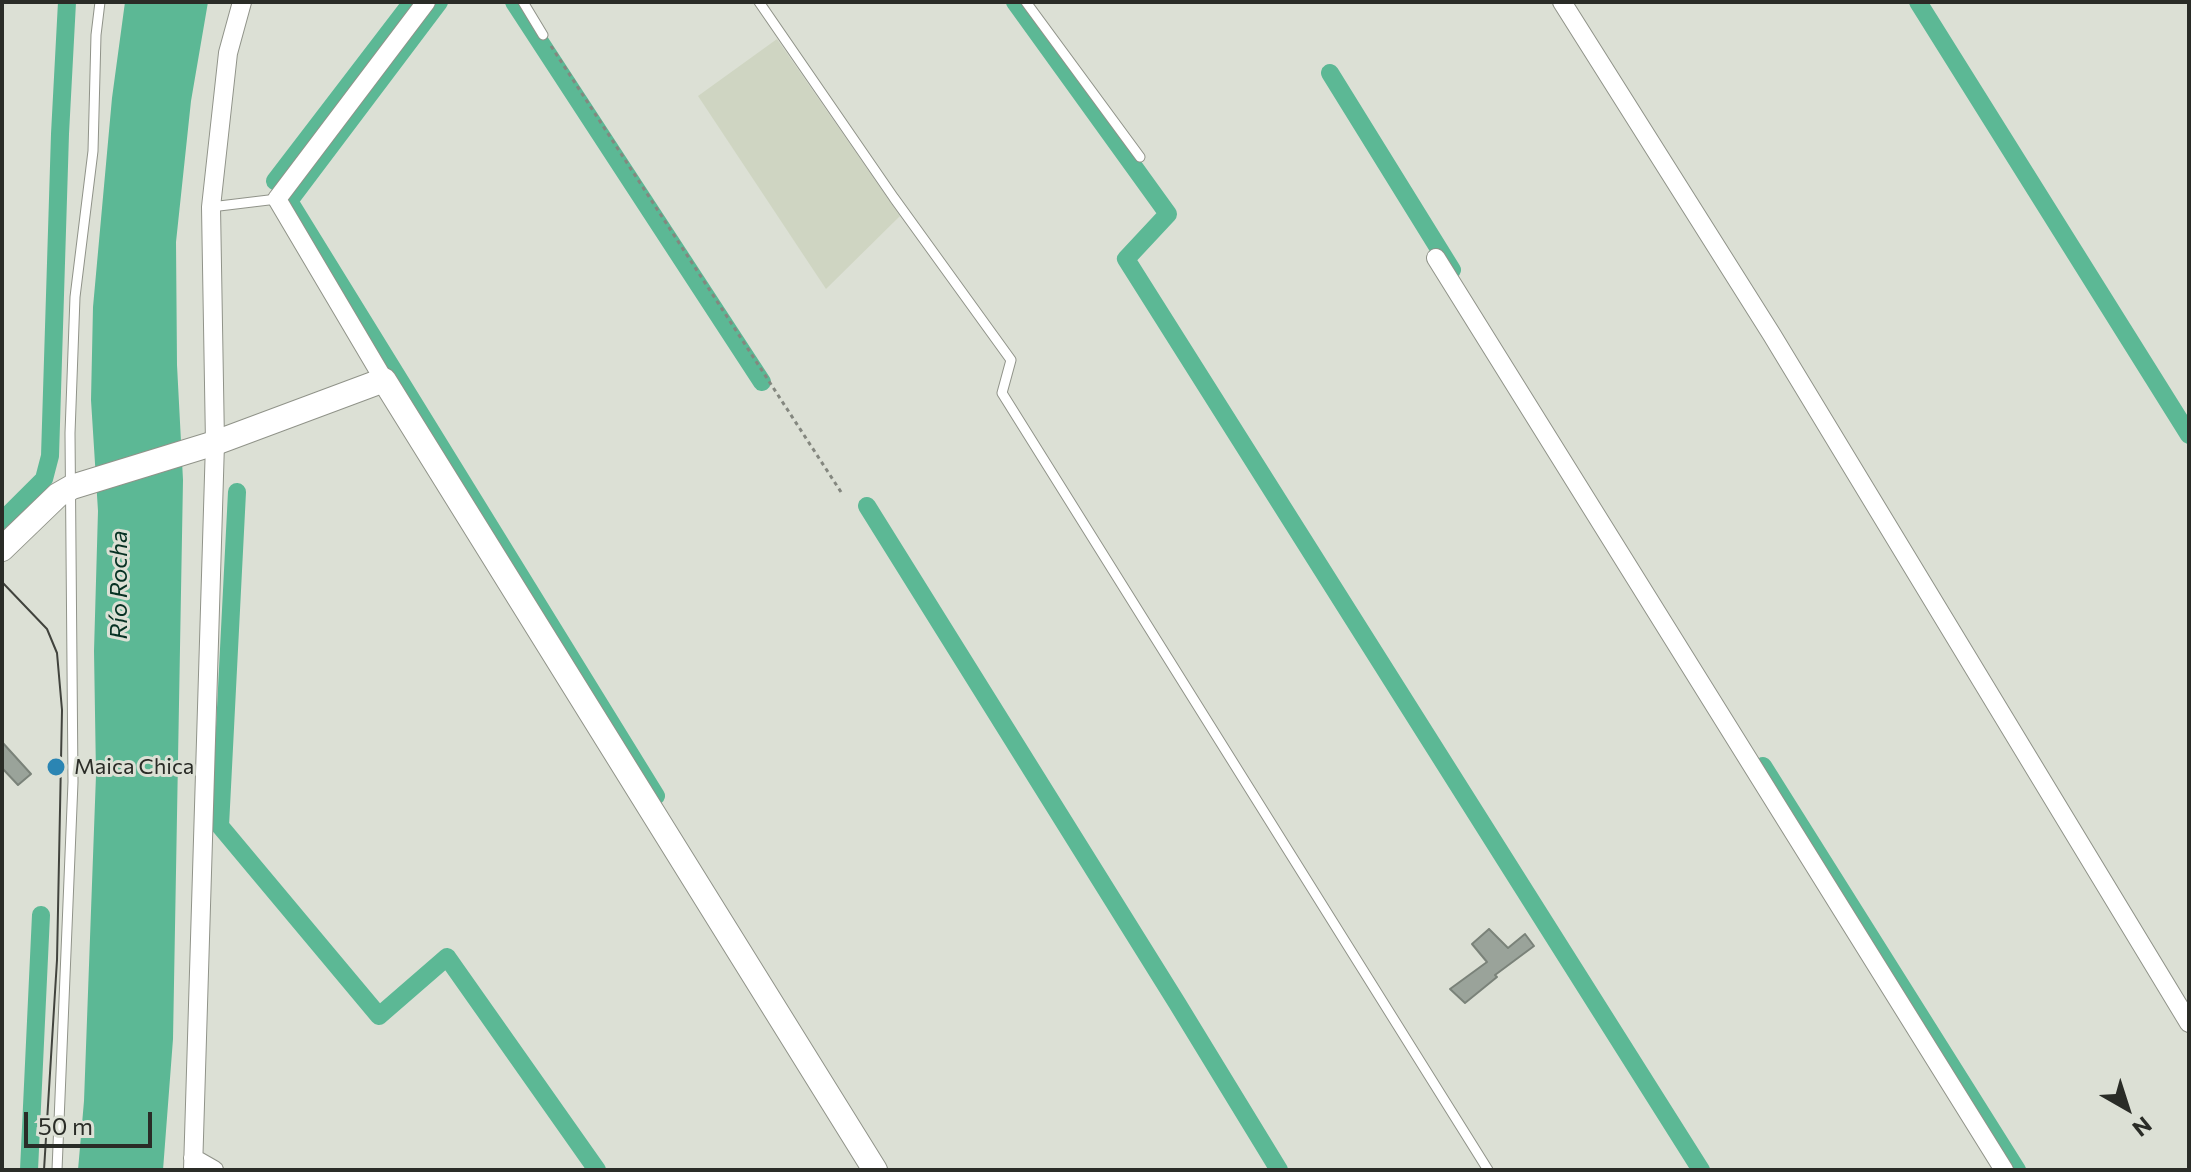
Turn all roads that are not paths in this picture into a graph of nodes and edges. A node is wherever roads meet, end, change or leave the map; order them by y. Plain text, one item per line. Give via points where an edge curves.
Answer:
1 (100, 2) edge
2 (242, 2) edge
3 (426, 2) edge
4 (523, 2) edge
5 (759, 2) edge
6 (1026, 2) edge
7 (1562, 2) edge
8 (543, 35) road end
9 (1140, 157) dead end
10 (277, 199) junction
11 (211, 207) junction
12 (1436, 258) dead end
13 (384, 380) junction
14 (210, 444) junction
15 (80, 484) junction
16 (2, 549) edge
17 (2189, 1023) edge
18 (193, 1164) edge
19 (57, 1170) edge
20 (214, 1170) edge
21 (875, 1170) edge
22 (1488, 1170) edge
23 (2004, 1170) edge

1 - 15 lane via 93,151 75,297 70,433
2 - 11 street via 228,53
3 - 10 street
4 - 8 lane
5 - 22 lane via 1011,360 1002,393
6 - 9 lane
7 - 17 street via 1772,335
10 - 11 lane
10 - 13 street
11 - 14 street
12 - 23 street
13 - 14 street
13 - 21 street
14 - 15 street
14 - 18 street
15 - 16 street via 58,495
15 - 19 lane
18 - 20 street

